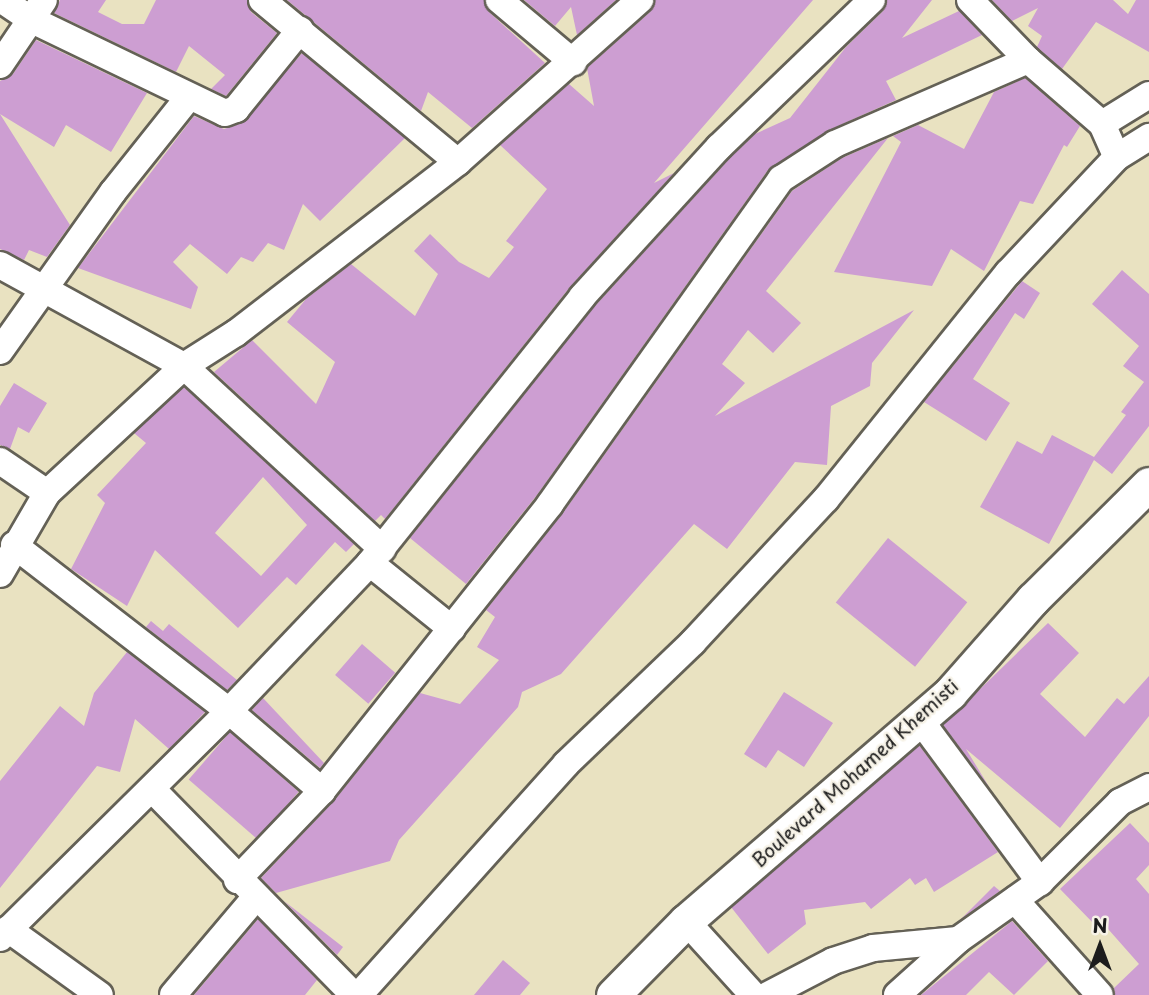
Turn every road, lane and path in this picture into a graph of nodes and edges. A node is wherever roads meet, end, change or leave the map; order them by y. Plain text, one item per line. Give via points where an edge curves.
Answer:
1 (2, 0) edge
2 (262, 0) edge
3 (499, 0) edge
4 (640, 0) edge
5 (872, 0) edge
6 (970, 0) edge
7 (37, 10) edge
8 (300, 30) junction
9 (1028, 60) junction
10 (573, 62) junction
11 (0, 65) edge
12 (1149, 95) edge
13 (188, 98) junction
14 (1102, 124) junction
15 (1149, 137) edge
16 (1117, 157) junction
17 (457, 162) junction
18 (0, 265) edge
19 (45, 286) junction
20 (0, 351) edge
21 (184, 366) junction
22 (0, 461) edge
23 (1149, 484) edge
24 (47, 493) junction
25 (14, 545) junction
26 (376, 556) junction
27 (0, 574) edge
28 (452, 629) junction
29 (229, 711) junction
30 (920, 720) junction
31 (1149, 787) edge
32 (152, 789) junction
33 (323, 791) junction
34 (1040, 882) junction
35 (246, 889) junction
36 (1014, 901) junction
37 (686, 921) junction
38 (4, 933) edge
39 (958, 940) junction
40 (100, 995) edge
41 (173, 995) edge
42 (354, 995) edge
43 (359, 995) edge
44 (613, 995) edge
45 (753, 995) edge
46 (768, 995) edge
47 (897, 995) edge
48 (1100, 995) edge

1 - 7 street
2 - 8 street
3 - 10 street
4 - 10 street
5 - 26 street via 719,146 582,297
6 - 9 street
7 - 11 street
7 - 13 street
8 - 13 street via 236,109 225,113
8 - 17 street
9 - 14 street
9 - 28 street via 825,149 781,179 550,504
10 - 17 street
12 - 14 street
13 - 19 street
14 - 16 street
15 - 16 street
16 - 43 street via 1008,273 826,499 693,642 566,764 446,904
17 - 21 street via 236,333
18 - 19 street
19 - 20 street
19 - 21 street
21 - 24 street
21 - 26 street
22 - 24 street
23 - 30 main road, Boulevard Mohamed Khemisti
24 - 25 street
25 - 27 street
25 - 29 street
26 - 28 street
26 - 29 street
28 - 33 street
29 - 32 street
29 - 33 street
30 - 34 street
30 - 37 main road, Boulevard Mohamed Khemisti
31 - 34 street via 1120,802
32 - 35 street
32 - 38 street
33 - 35 street
34 - 36 street
35 - 41 street
35 - 42 street
36 - 39 street
36 - 48 street
37 - 44 main road, Boulevard Mohamed Khemisti
37 - 45 street
38 - 40 street
39 - 46 street via 873,948 833,961
39 - 47 street

